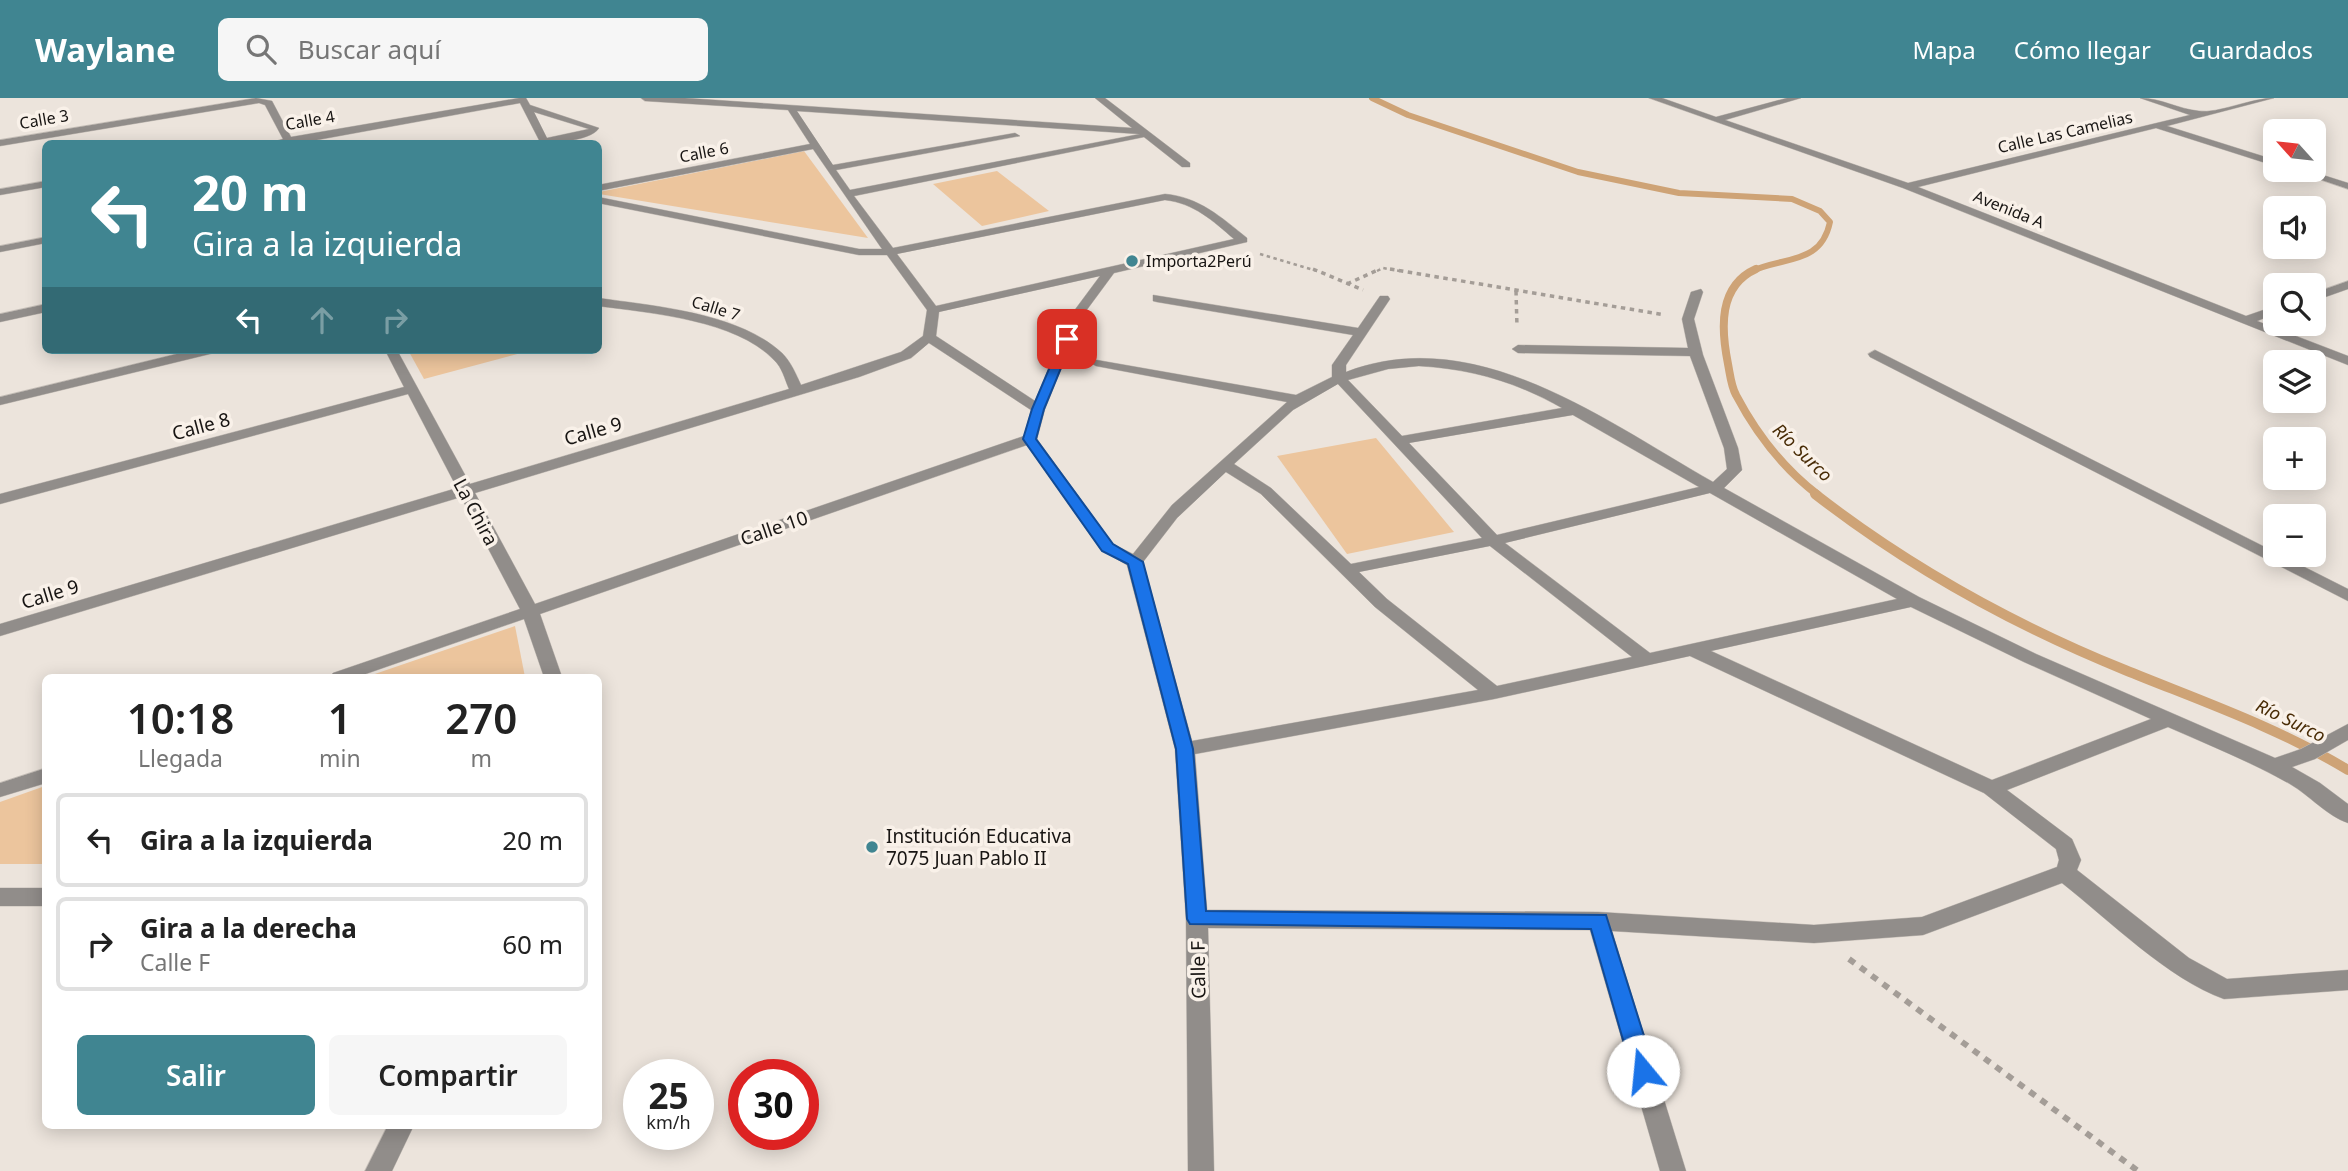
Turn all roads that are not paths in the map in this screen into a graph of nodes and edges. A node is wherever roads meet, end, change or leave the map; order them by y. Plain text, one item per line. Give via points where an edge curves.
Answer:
1 (646, 98) edge
2 (1100, 98) edge
3 (1653, 98) edge
4 (1797, 98) edge
5 (2144, 98) edge
6 (2270, 98) edge
7 (524, 103) junction
8 (791, 108) junction
9 (2201, 115) junction
10 (1714, 120) junction
11 (2158, 126) junction
12 (1142, 133) junction
13 (1016, 136) dead end
14 (288, 140) edge
15 (301, 140) edge
16 (538, 140) edge
17 (551, 140) edge
18 (0, 143) edge
19 (816, 146) junction
20 (2263, 159) edge
21 (1186, 165) dead end
22 (831, 168) junction
23 (2326, 179) edge
24 (42, 185) edge
25 (1907, 186) junction
26 (2348, 186) edge
27 (602, 187) edge
28 (0, 192) edge
29 (846, 194) junction
30 (602, 201) edge
31 (42, 241) edge
32 (0, 249) edge
33 (890, 252) junction
34 (1110, 270) junction
35 (2348, 285) edge
36 (1698, 292) dead end
37 (2326, 293) edge
38 (1157, 298) dead end
39 (1384, 299) road end
40 (602, 303) edge
41 (42, 309) edge
42 (933, 310) junction
43 (2263, 314) edge
44 (0, 318) edge
45 (2247, 320) junction
46 (1361, 332) junction
47 (929, 337) junction
48 (1518, 349) dead end
49 (1695, 352) junction
50 (193, 354) edge
51 (393, 354) edge
52 (1875, 354) dead end
53 (2348, 360) edge
54 (1096, 362) dead end
55 (1339, 378) junction
56 (412, 389) junction
57 (797, 391) junction
58 (1299, 400) junction
59 (0, 401) edge
60 (1038, 409) junction
61 (1576, 410) junction
62 (1030, 439) junction
63 (1398, 441) junction
64 (1225, 465) junction
65 (1716, 487) junction
66 (464, 489) junction
67 (0, 499) edge
68 (1493, 541) junction
69 (1135, 562) junction
70 (1346, 570) junction
71 (2348, 596) edge
72 (1913, 601) junction
73 (531, 613) junction
74 (0, 630) edge
75 (1691, 649) junction
76 (1645, 658) junction
77 (348, 674) edge
78 (552, 674) edge
79 (1493, 693) junction
80 (2167, 720) junction
81 (2348, 732) edge
82 (1185, 749) junction
83 (2274, 766) junction
84 (42, 776) edge
85 (1991, 789) junction
86 (0, 790) edge
87 (2348, 815) edge
88 (2065, 873) junction
89 (0, 897) edge
90 (42, 897) edge
91 (1197, 919) junction
92 (1598, 921) junction
93 (2348, 980) edge
94 (399, 1129) edge
95 (378, 1171) edge
96 (1201, 1171) edge
97 (1673, 1171) edge

1 - 8 street
2 - 12 street
3 - 10 street, Avenida A
4 - 10 street
5 - 9 street
6 - 9 street, Calle Las Camelias
7 - 15 street, Calle 4
7 - 16 street
7 - 17 street via 594,128 586,134
8 - 12 street
8 - 19 street
9 - 11 street, Calle Las Camelias
10 - 25 street, Avenida A
11 - 20 street
11 - 25 street, Calle Las Camelias
12 - 21 street
12 - 29 street
13 - 22 street
14 - 18 street, Calle 3 via 269,103 260,100
19 - 22 street
19 - 27 street, Calle 6
22 - 29 street
23 - 26 street
24 - 28 street
25 - 45 street, Avenida A
29 - 33 street
30 - 33 street via 835,247
31 - 32 street
33 - 34 street via 1166,195 1194,202 1243,240
33 - 42 street
34 - 42 street
34 - 60 street via 1077,315
35 - 37 street
36 - 49 street via 1688,319
38 - 46 street
39 - 46 street
40 - 57 street, Calle 7 via 671,312 752,337 780,358
41 - 44 street
42 - 47 street
43 - 45 street
45 - 53 street, Avenida A
46 - 55 street via 1339,365
47 - 57 street, Calle 9 via 906,355
47 - 60 street
48 - 49 street
49 - 65 street via 1735,470
50 - 59 street
51 - 56 street, La Chira
52 - 71 street
54 - 58 street
55 - 58 street
55 - 61 street via 1395,364 1457,362 1510,376
55 - 63 street
56 - 66 street, La Chira
56 - 67 street, Calle 8
57 - 66 street, Calle 9
58 - 64 street
60 - 62 street
61 - 63 street
61 - 65 street
62 - 69 street via 1107,547
62 - 73 street, Calle 10
63 - 68 street
64 - 69 street via 1171,515
64 - 70 street via 1266,491
65 - 68 street
65 - 72 street
66 - 73 street, La Chira
66 - 74 street, Calle 9
68 - 70 street
68 - 76 street
69 - 82 street, Calle F
70 - 79 street
72 - 75 street
72 - 80 street
73 - 77 street, Calle 10
73 - 78 street, La Chira
75 - 76 street
75 - 85 street
76 - 79 street
79 - 82 street
80 - 83 street
80 - 85 street
81 - 83 street
82 - 91 street, Calle F
83 - 87 street
84 - 86 street
85 - 88 street via 2064,845 2070,860
88 - 92 street via 1923,926 1814,934
88 - 93 street via 2181,965 2224,989
89 - 90 street
91 - 92 street
91 - 96 street, Calle F
92 - 97 street
94 - 95 street

